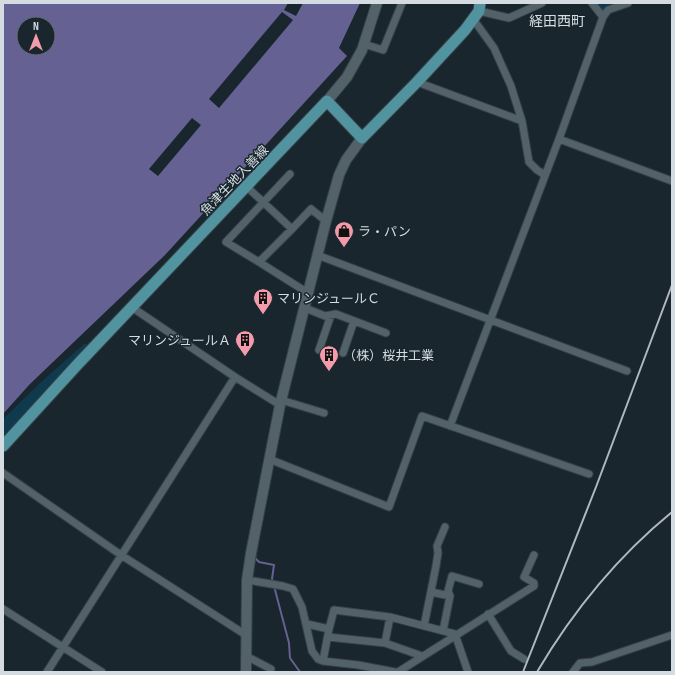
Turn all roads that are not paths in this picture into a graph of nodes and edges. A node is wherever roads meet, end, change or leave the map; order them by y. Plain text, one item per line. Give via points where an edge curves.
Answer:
1 (377, 3) edge
2 (402, 3) edge
3 (542, 3) edge
4 (592, 3) edge
5 (628, 3) edge
6 (478, 11) edge
7 (603, 17) junction
8 (364, 44) junction
9 (417, 82) junction
10 (328, 102) junction
11 (522, 121) junction
12 (362, 138) junction
13 (559, 139) junction
14 (290, 174) dead end
15 (545, 175) junction
16 (672, 181) edge
17 (247, 187) junction
18 (264, 202) junction
19 (326, 221) junction
20 (292, 229) junction
21 (317, 255) junction
22 (259, 262) junction
23 (308, 294) junction
24 (133, 308) junction
25 (305, 308) junction
26 (331, 315) junction
27 (491, 320) junction
28 (354, 321) junction
29 (386, 333) dead end
30 (319, 350) dead end
31 (343, 353) dead end
32 (627, 371) dead end
33 (235, 377) junction
34 (281, 402) junction
35 (324, 413) dead end
36 (450, 426) junction
37 (3, 446) edge
38 (269, 459) junction
39 (3, 473) edge
40 (589, 474) dead end
41 (445, 527) dead end
42 (534, 554) dead end
43 (121, 555) junction
44 (248, 580) junction
45 (479, 584) dead end
46 (431, 592) junction
47 (450, 596) junction
48 (3, 609) edge
49 (488, 614) junction
50 (390, 618) junction
51 (307, 624) junction
52 (424, 626) junction
53 (330, 629) junction
54 (443, 631) junction
55 (455, 634) junction
56 (246, 635) junction
57 (672, 636) edge
58 (328, 637) junction
59 (385, 643) junction
60 (63, 647) junction
61 (246, 656) junction
62 (422, 656) junction
63 (524, 659) dead end
64 (323, 661) junction
65 (271, 669) dead end
66 (47, 672) edge
67 (102, 672) edge
68 (246, 672) edge
69 (397, 672) edge
70 (468, 672) edge
71 (573, 672) edge

1 - 8 street
2 - 8 street via 383,50
3 - 6 street via 509,18
4 - 7 street
5 - 7 street via 608,10
6 - 9 main road
6 - 11 street via 511,86
7 - 13 street
8 - 10 street via 347,77
9 - 11 street
9 - 12 main road
10 - 12 main road
10 - 17 main road, 魚津生地入善線
11 - 15 street via 529,162
12 - 19 street via 339,175
13 - 15 street
13 - 16 street
14 - 18 street
15 - 27 street
17 - 18 street
17 - 24 main road, 魚津生地入善線
18 - 20 street
18 - 22 street via 226,242
19 - 20 street via 311,209
19 - 21 street
20 - 22 street
21 - 23 street
21 - 27 street
22 - 23 street
23 - 25 street
24 - 33 street
24 - 37 main road, 魚津生地入善線
25 - 26 street via 325,316
25 - 34 street
26 - 28 street via 336,314
26 - 30 street
27 - 32 street
27 - 36 street
28 - 29 street
28 - 31 street
33 - 34 street
33 - 43 street
34 - 35 street
34 - 38 street
36 - 38 street via 422,416 389,507
36 - 40 street
38 - 44 street
39 - 43 street
41 - 46 street via 437,546
42 - 49 street via 524,577 534,583 534,586
43 - 56 street
43 - 60 street
44 - 51 street via 293,589
44 - 56 street
45 - 47 street via 452,576 448,591
46 - 47 street
46 - 52 street
47 - 54 street
48 - 60 street
49 - 55 street
49 - 63 street via 511,651
50 - 52 street
50 - 53 street via 334,610
50 - 59 street
51 - 53 street
51 - 64 street via 312,651
52 - 54 street
53 - 58 street
54 - 55 street
55 - 62 street
55 - 70 street
56 - 61 street
57 - 71 street via 592,662 580,663
58 - 59 street
58 - 64 street
59 - 62 street
60 - 66 street
60 - 67 street
61 - 65 street
61 - 68 street
62 - 69 street
64 - 69 street

